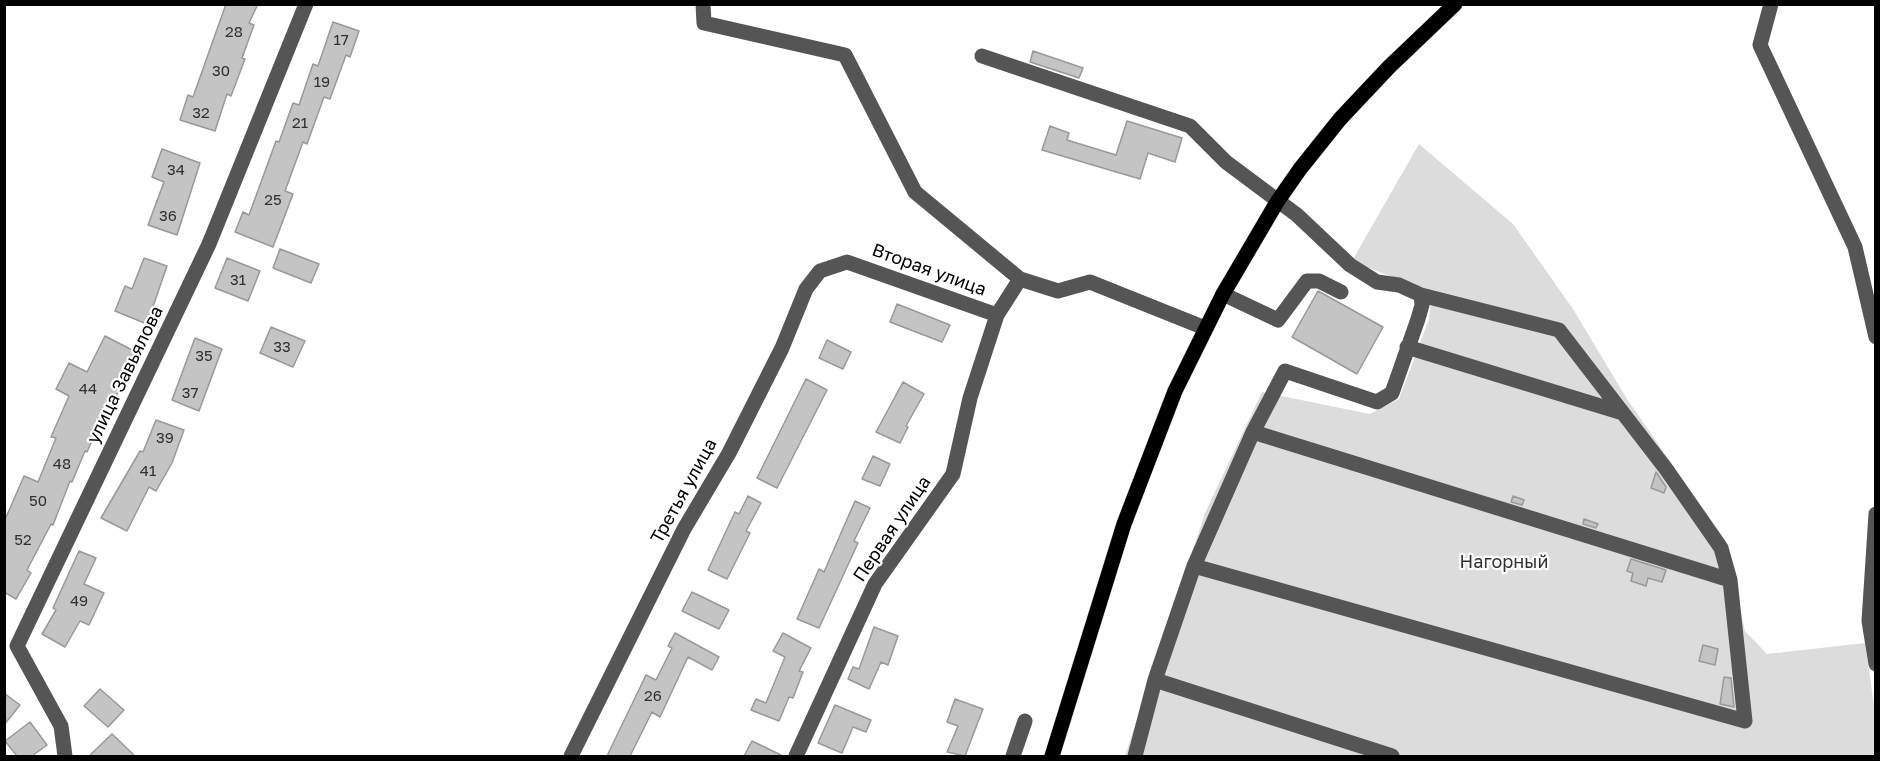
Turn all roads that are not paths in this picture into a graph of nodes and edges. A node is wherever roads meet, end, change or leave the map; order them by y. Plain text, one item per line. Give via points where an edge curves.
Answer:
1 (306, 4) edge
2 (703, 4) edge
3 (1455, 4) edge
4 (1771, 4) edge
5 (982, 56) dead end
6 (1277, 202) junction
7 (847, 262) joint
8 (1020, 279) junction
9 (1341, 292) dead end
10 (1223, 294) junction
11 (1421, 295) junction
12 (997, 315) junction
13 (1205, 328) junction
14 (1875, 337) edge
15 (1407, 347) junction
16 (1623, 413) junction
17 (1253, 432) junction
18 (1875, 514) edge
19 (1194, 566) junction
20 (1730, 580) junction
21 (1875, 664) edge
22 (1155, 680) junction
23 (1024, 721) dead end
24 (65, 756) edge
25 (571, 756) edge
26 (796, 756) edge
27 (1013, 756) edge
28 (1052, 756) edge
29 (1135, 756) edge
30 (1392, 756) edge

1 - 24 street, улица Завьялова via 209,244 17,646 61,726
2 - 8 street via 704,23 845,55 915,192
3 - 6 main road via 1340,120
4 - 14 street via 1760,45 1855,247
5 - 6 street via 1191,126 1226,162
6 - 10 main road
6 - 11 street via 1314,229 1350,265 1377,282 1399,285
7 - 12 street, Вторая улица
7 - 25 street, Третья улица via 820,271 806,290 729,453 684,528
8 - 12 street, Первая улица
8 - 13 street via 1058,291 1090,282
9 - 10 street via 1319,281 1307,281 1278,320
10 - 13 main road
11 - 15 street via 1422,305
11 - 16 street via 1559,330
12 - 26 street, Первая улица via 970,398 953,474 875,584
13 - 28 main road via 1175,391 1124,524
15 - 16 street
15 - 17 street via 1392,393 1377,402 1285,371
16 - 20 street via 1721,548
17 - 19 street
17 - 20 street
18 - 21 street via 1869,621
19 - 20 street via 1745,721
19 - 22 street
22 - 29 street
22 - 30 street
23 - 27 street

